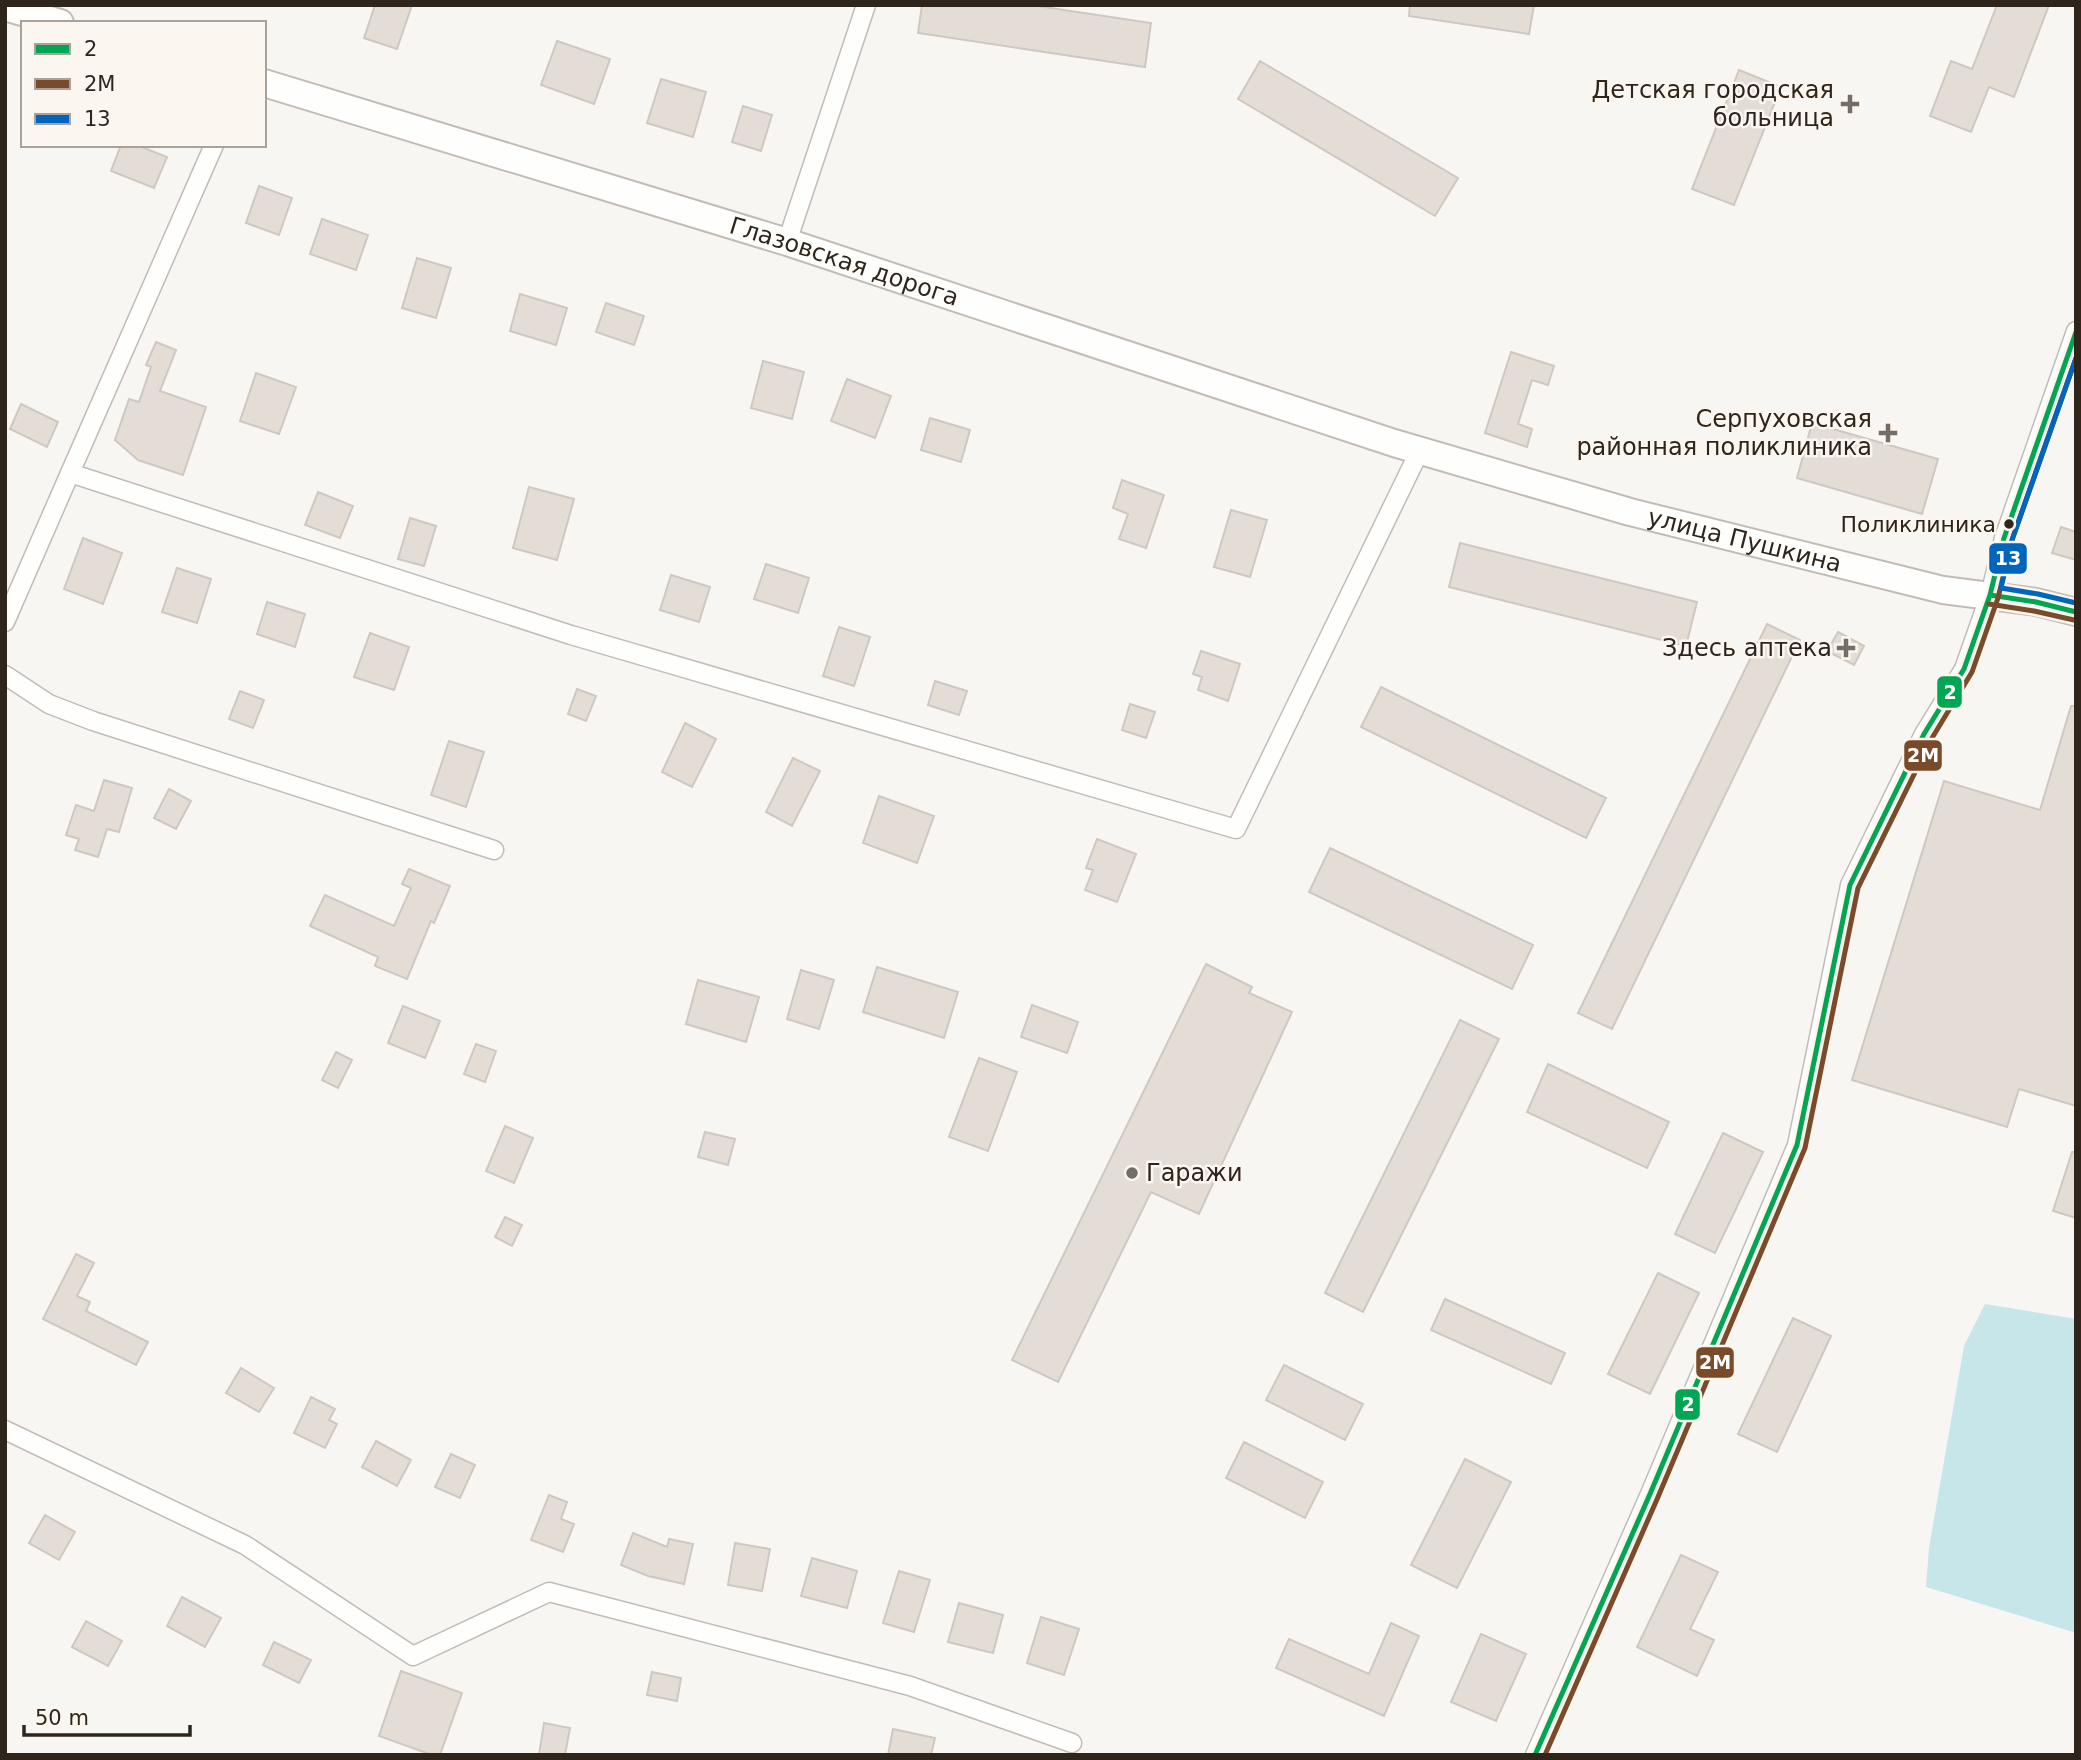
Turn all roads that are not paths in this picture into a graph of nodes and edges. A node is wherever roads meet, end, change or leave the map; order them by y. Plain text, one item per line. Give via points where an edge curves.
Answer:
1 (866, 5) edge
2 (5, 7) edge
3 (53, 21) edge
4 (266, 84) edge
5 (213, 147) edge
6 (787, 242) junction
7 (2076, 331) edge
8 (1420, 450) junction
9 (70, 473) junction
10 (1990, 595) junction
11 (2076, 612) edge
12 (5, 622) edge
13 (5, 675) edge
14 (494, 850) dead end
15 (5, 1430) edge
16 (1072, 1743) dead end
17 (1535, 1755) edge

1 - 6 street
2 - 3 street
4 - 6 street, Глазовская дорога
5 - 9 street
6 - 8 street, Глазовская дорога
7 - 10 street via 2004,538
8 - 9 street via 1236,829 571,635
8 - 10 street, улица Пушкина via 1643,516 1942,590
9 - 12 street
10 - 11 street, улица Пушкина
10 - 17 street via 1964,668 1924,734 1850,886 1797,1145
13 - 14 street via 49,704 93,721
15 - 16 street via 245,1545 413,1656 549,1592 910,1686

